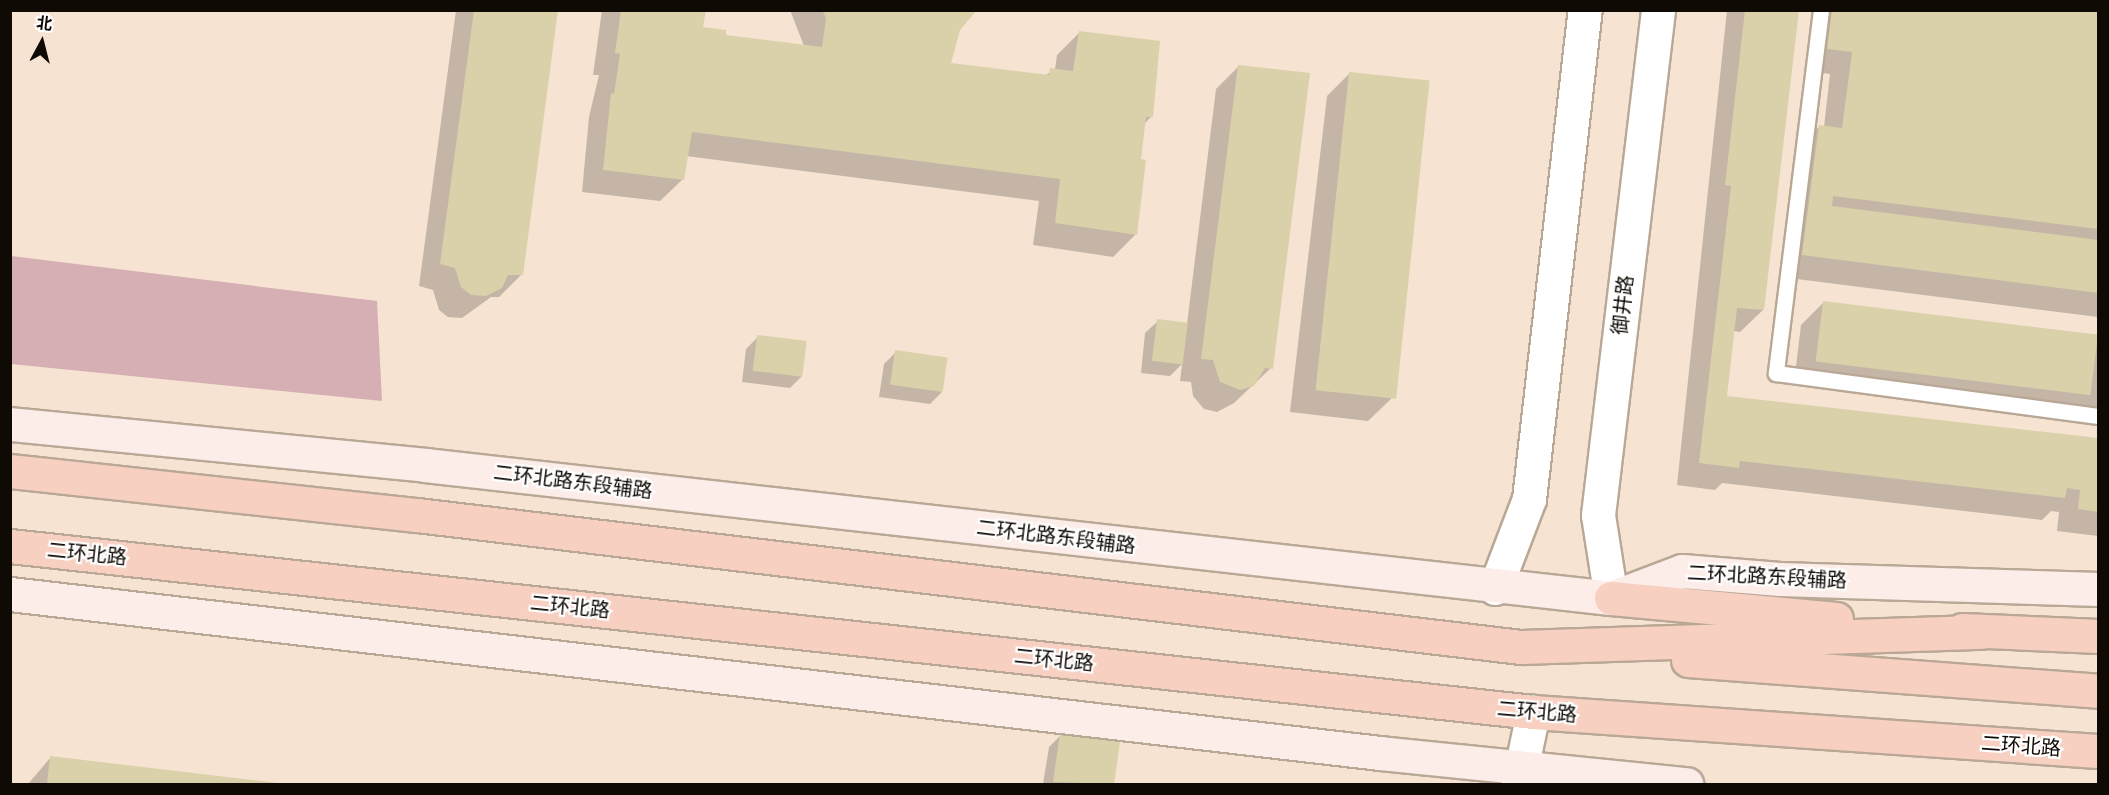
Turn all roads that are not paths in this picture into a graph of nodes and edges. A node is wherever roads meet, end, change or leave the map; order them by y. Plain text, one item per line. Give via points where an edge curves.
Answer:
1 (1585, 10) edge
2 (1658, 10) edge
3 (1821, 10) edge
4 (2098, 416) edge
5 (10, 424) edge
6 (10, 471) edge
7 (10, 546) edge
8 (1495, 588) junction
9 (2098, 589) edge
10 (10, 594) edge
11 (1611, 598) junction
12 (1983, 632) junction
13 (2098, 636) edge
14 (1521, 647) junction
15 (2098, 691) edge
16 (1533, 712) junction
17 (2098, 751) edge
18 (1520, 776) edge
19 (1686, 784) edge

1 - 8 street via 1529,499
2 - 11 street, 御井路 via 1598,515
3 - 4 lane via 1776,373
5 - 8 main road, 二环北路东段辅路 via 425,465
6 - 14 highway
7 - 16 highway, 二环北路
8 - 11 main road, 二环北路东段辅路
9 - 11 main road, 二环北路东段辅路 via 1780,579 1683,571
10 - 18 main road
11 - 12 highway
12 - 13 highway
12 - 14 highway
14 - 15 highway
16 - 17 highway, 二环北路
16 - 18 street
18 - 19 main road

